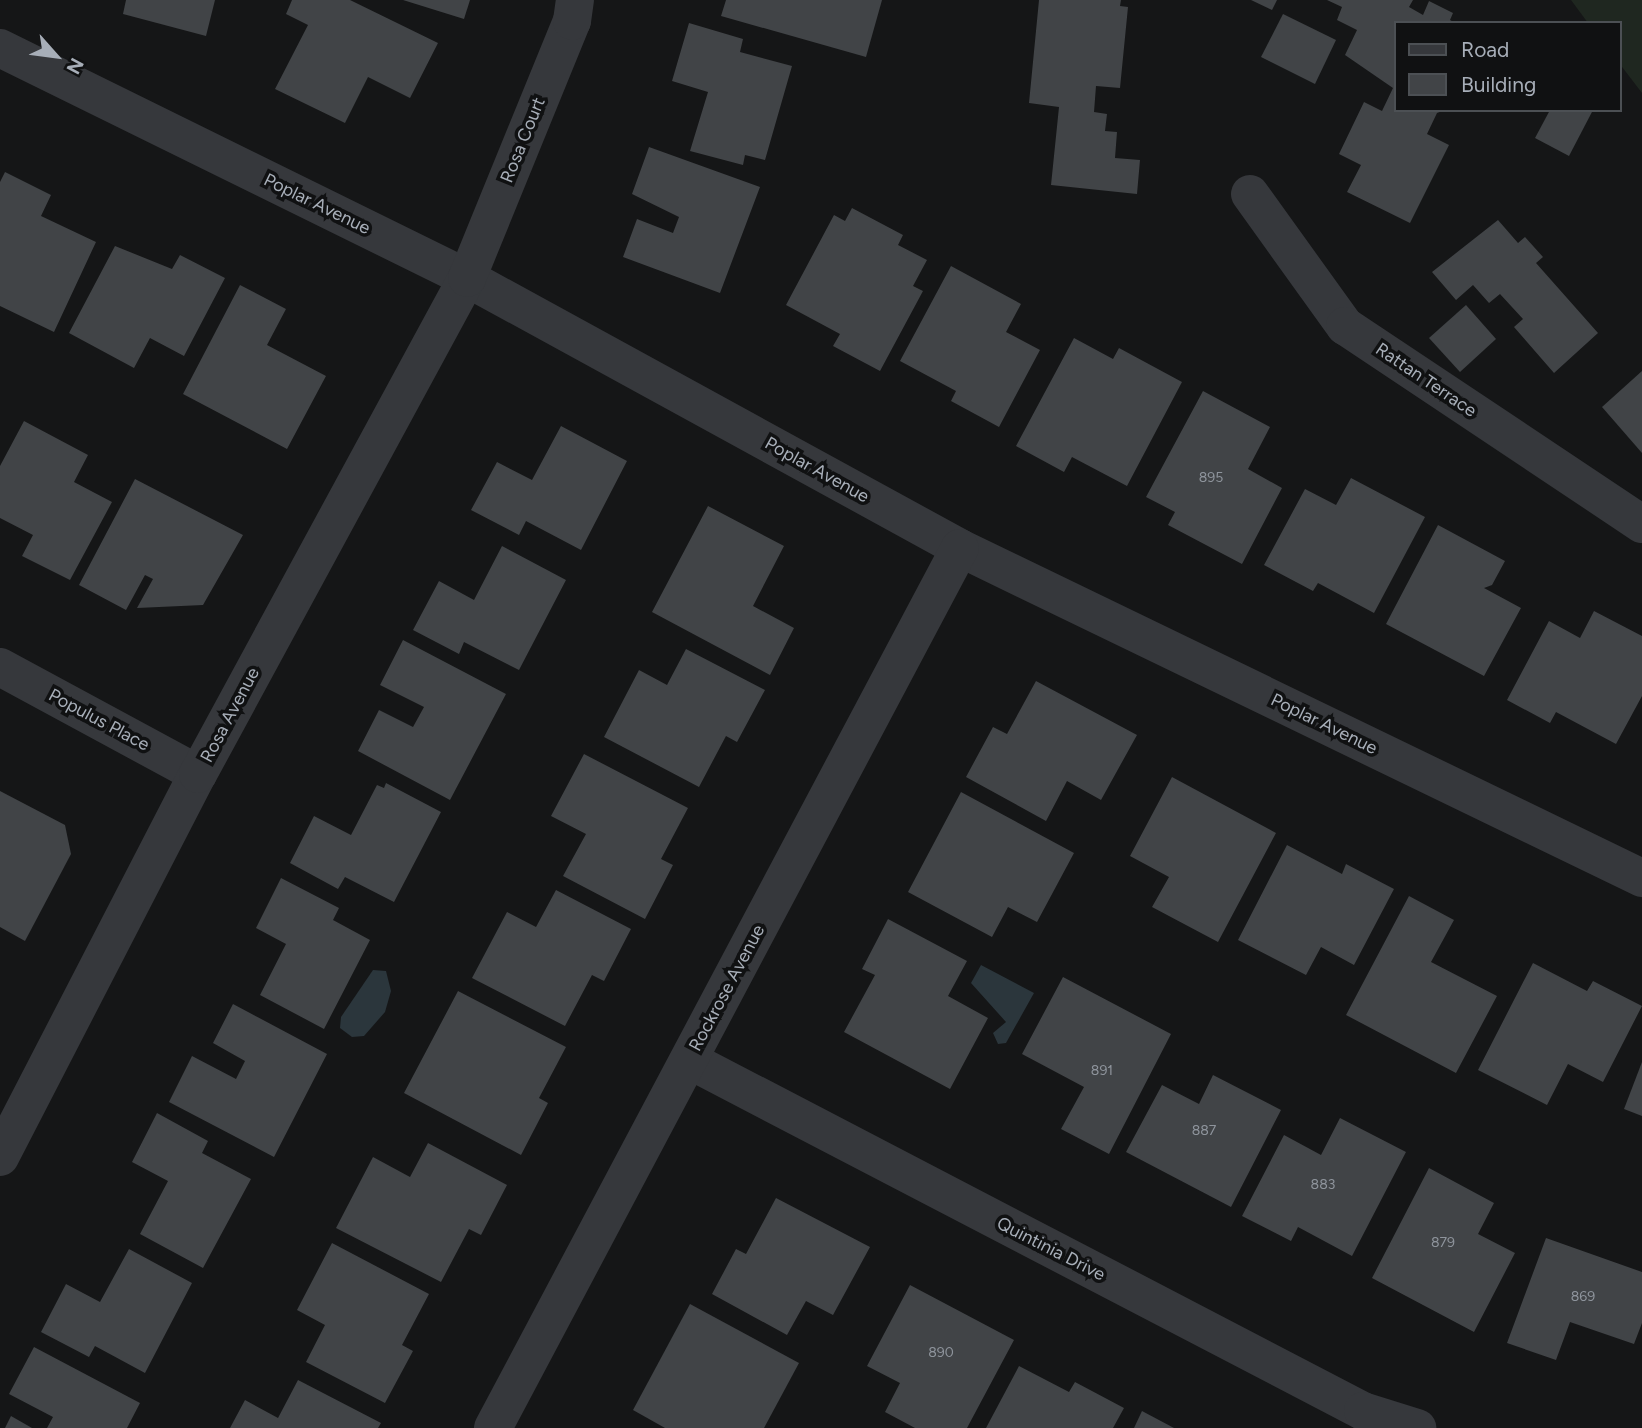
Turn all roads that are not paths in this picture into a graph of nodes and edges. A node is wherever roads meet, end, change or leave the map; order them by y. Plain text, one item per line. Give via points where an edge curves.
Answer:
1 (575, 0) edge
2 (0, 48) edge
3 (1250, 194) dead end
4 (467, 278) junction
5 (1642, 524) edge
6 (960, 548) junction
7 (0, 667) edge
8 (198, 774) junction
9 (1642, 878) edge
10 (689, 1060) junction
11 (0, 1157) edge
12 (493, 1428) edge
13 (1417, 1428) edge

1 - 4 street, Rosa Court via 572,21
2 - 4 street, Poplar Avenue
3 - 5 street, Rattan Terrace via 1345,326
4 - 6 street, Poplar Avenue
4 - 8 street, Rosa Avenue
6 - 9 street, Poplar Avenue
6 - 10 street, Rockrose Avenue
7 - 8 street, Populus Place
8 - 11 street, Rosa Avenue
10 - 12 street, Rockrose Avenue
10 - 13 street, Quintinia Drive via 1363,1411

